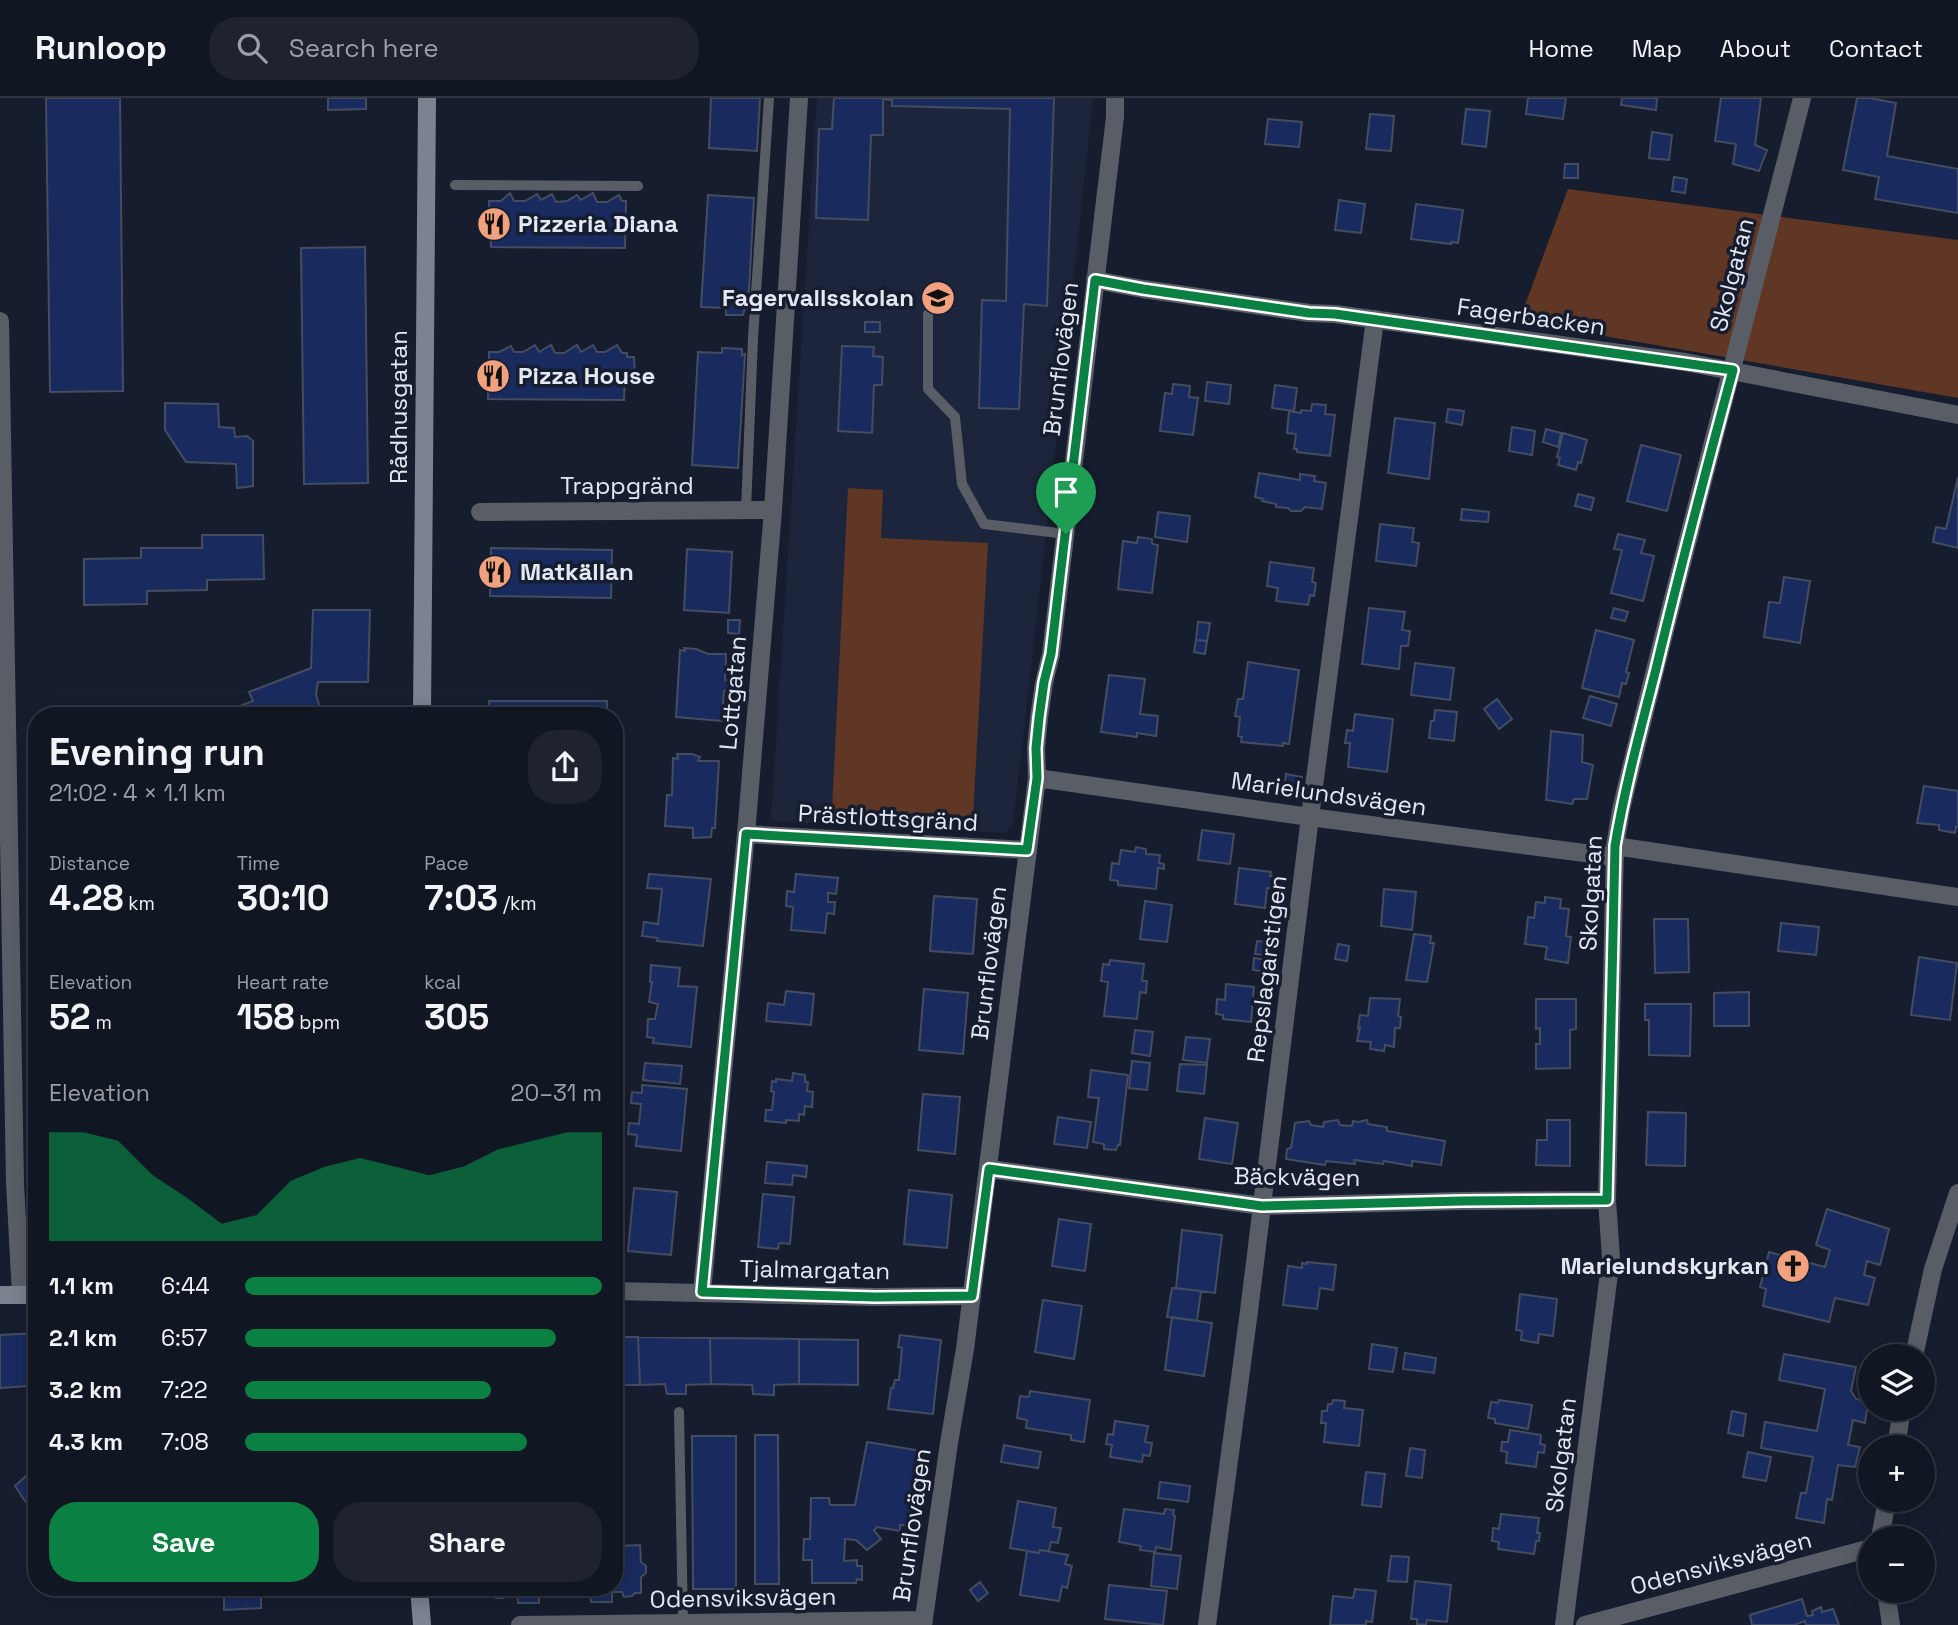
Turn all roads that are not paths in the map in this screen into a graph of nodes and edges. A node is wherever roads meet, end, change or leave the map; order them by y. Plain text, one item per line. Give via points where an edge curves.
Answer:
1 (426, 98) edge
2 (769, 98) edge
3 (799, 98) edge
4 (1115, 98) edge
5 (1802, 98) edge
6 (455, 185) dead end
7 (638, 186) dead end
8 (1095, 280) junction
9 (928, 314) dead end
10 (1375, 320) junction
11 (0, 321) edge
12 (1733, 370) junction
13 (1958, 415) edge
14 (746, 510) junction
15 (773, 510) junction
16 (481, 512) dead end
17 (1066, 534) junction
18 (422, 707) edge
19 (1037, 778) junction
20 (1310, 817) junction
21 (746, 834) junction
22 (1027, 850) junction
23 (1615, 851) junction
24 (1958, 897) edge
25 (989, 1169) junction
26 (1958, 1193) edge
27 (1607, 1200) junction
28 (1262, 1206) junction
29 (28, 1287) edge
30 (623, 1291) edge
31 (702, 1292) junction
32 (0, 1295) edge
33 (28, 1295) edge
34 (972, 1296) junction
35 (1917, 1344) edge
36 (679, 1412) dead end
37 (1858, 1552) edge
38 (420, 1596) edge
39 (1888, 1603) edge
40 (923, 1622) edge
41 (683, 1623) junction
42 (422, 1625) edge
43 (520, 1625) edge
44 (1207, 1625) edge
45 (1564, 1625) edge
46 (1585, 1625) edge
47 (1891, 1625) edge

1 - 18 main road, Rådhusgatan
2 - 14 lane
3 - 15 street, Lottgatan
4 - 8 street, Brunflovägen
5 - 12 street, Skolgatan
6 - 7 lane
8 - 10 street, Fagerbacken
8 - 17 street, Brunflovägen
9 - 17 lane via 928,389 955,417 962,484 984,524
10 - 12 street, Fagerbacken
10 - 20 street, Repslagarstigen
11 - 29 street via 15,1183
12 - 13 street, Fagerbacken
12 - 23 street, Skolgatan via 1634,752
14 - 15 street, Trappgränd
14 - 16 street, Trappgränd
15 - 21 street, Lottgatan
17 - 19 street, Brunflovägen via 1038,728
19 - 20 street, Marielundsvägen
19 - 22 street, Brunflovägen
20 - 23 street, Marielundsvägen
20 - 28 street, Repslagarstigen
21 - 22 street, Prästlottsgränd
21 - 31 street, Lottgatan
22 - 25 street, Brunflovägen
23 - 24 street, Marielundsvägen
23 - 27 street, Skolgatan
25 - 28 street, Bäckvägen
25 - 34 street, Brunflovägen
26 - 35 street via 1933,1269
27 - 28 street, Bäckvägen
27 - 45 street, Skolgatan via 1611,1258
28 - 44 street, Repslagarstigen
30 - 31 street, Tjalmargatan
31 - 34 street, Tjalmargatan
32 - 33 main road
34 - 40 street, Brunflovägen
36 - 41 lane
37 - 46 street, Odensviksvägen
38 - 42 main road
39 - 47 street
40 - 41 street, Odensviksvägen
41 - 43 street, Odensviksvägen

